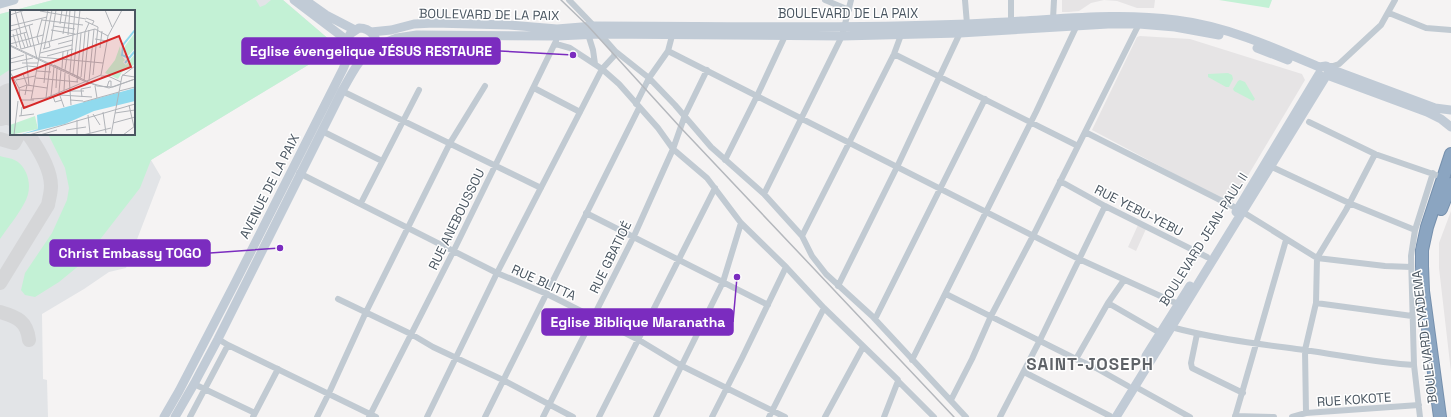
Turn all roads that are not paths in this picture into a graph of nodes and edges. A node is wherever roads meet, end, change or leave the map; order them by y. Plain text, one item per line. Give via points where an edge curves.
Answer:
1 (14, 0) edge
2 (294, 0) edge
3 (304, 0) edge
4 (825, 0) edge
5 (851, 0) edge
6 (965, 0) edge
7 (1011, 0) edge
8 (1054, 0) edge
9 (1395, 0) edge
10 (572, 1) edge
11 (0, 4) edge
12 (849, 10) junction
13 (1389, 13) junction
14 (1053, 19) junction
15 (1078, 21) junction
16 (1011, 22) junction
17 (481, 24) junction
18 (967, 24) junction
19 (1139, 24) junction
20 (355, 30) junction
21 (1451, 30) edge
22 (673, 31) junction
23 (371, 32) junction
24 (594, 32) junction
25 (843, 32) junction
26 (960, 33) junction
27 (901, 35) junction
28 (481, 36) junction
29 (556, 36) junction
30 (785, 36) junction
31 (349, 46) junction
32 (374, 47) junction
33 (615, 51) junction
34 (668, 51) junction
35 (894, 54) junction
36 (365, 55) junction
37 (595, 64) junction
38 (602, 69) junction
39 (707, 70) junction
40 (1323, 71) junction
41 (940, 76) junction
42 (649, 78) junction
43 (485, 86) dead end
44 (534, 88) junction
45 (420, 90) dead end
46 (342, 91) junction
47 (757, 96) junction
48 (985, 99) junction
49 (638, 106) junction
50 (1451, 110) edge
51 (580, 112) junction
52 (685, 115) junction
53 (802, 119) junction
54 (403, 121) junction
55 (1032, 122) junction
56 (1309, 122) dead end
57 (1451, 127) edge
58 (322, 131) junction
59 (1085, 132) junction
60 (849, 142) junction
61 (450, 143) junction
62 (1078, 146) junction
63 (673, 149) junction
64 (1375, 154) junction
65 (1451, 154) edge
66 (725, 160) junction
67 (382, 161) junction
68 (495, 165) junction
69 (1272, 166) junction
70 (897, 167) junction
71 (296, 172) junction
72 (1443, 179) edge
73 (1060, 181) junction
74 (541, 188) junction
75 (714, 188) junction
76 (940, 189) junction
77 (764, 194) junction
78 (1349, 203) junction
79 (361, 204) junction
80 (1105, 206) junction
81 (1241, 211) junction
82 (986, 212) junction
83 (586, 213) junction
84 (741, 223) junction
85 (408, 227) junction
86 (1415, 230) junction
87 (634, 236) junction
88 (802, 236) junction
89 (1033, 236) junction
90 (1286, 240) junction
91 (454, 250) junction
92 (1208, 257) junction
93 (1317, 258) junction
94 (679, 259) junction
95 (1080, 259) junction
96 (786, 267) junction
97 (1411, 267) junction
98 (498, 273) junction
99 (1124, 280) junction
100 (723, 282) junction
101 (838, 286) junction
102 (547, 294) junction
103 (946, 294) junction
104 (338, 299) dead end
105 (1108, 303) junction
106 (1316, 303) junction
107 (1178, 304) junction
108 (768, 305) junction
109 (824, 308) junction
110 (366, 312) junction
111 (991, 316) junction
112 (1412, 316) junction
113 (593, 317) junction
114 (875, 320) junction
115 (1171, 327) junction
116 (1160, 333) junction
117 (411, 334) junction
118 (1197, 334) junction
119 (218, 339) junction
120 (639, 340) junction
121 (1040, 340) junction
122 (1257, 344) junction
123 (228, 345) junction
124 (863, 347) junction
125 (1305, 350) junction
126 (455, 358) junction
127 (1076, 359) junction
128 (912, 360) junction
129 (1414, 365) junction
130 (682, 366) junction
131 (278, 369) junction
132 (1024, 372) junction
133 (503, 380) junction
134 (898, 381) junction
135 (194, 384) junction
136 (1131, 386) junction
137 (727, 388) junction
138 (205, 389) junction
139 (1243, 392) junction
140 (329, 393) junction
141 (951, 400) junction
142 (549, 405) junction
143 (1419, 405) junction
144 (772, 411) junction
145 (1306, 413) junction
146 (254, 415) edge
147 (372, 416) edge
148 (164, 417) edge
149 (175, 417) edge
150 (190, 417) edge
151 (317, 417) edge
152 (427, 417) edge
153 (485, 417) edge
154 (543, 417) edge
155 (573, 417) edge
156 (599, 417) edge
157 (656, 417) edge
158 (712, 417) edge
159 (769, 417) edge
160 (785, 417) edge
161 (825, 417) edge
162 (884, 417) edge
163 (934, 417) edge
164 (966, 417) edge
165 (1000, 417) edge
166 (1112, 417) edge
167 (1190, 417) edge
168 (1235, 417) edge
169 (1274, 417) edge
170 (1292, 417) edge
171 (1420, 417) edge
172 (1440, 417) edge
173 (1448, 417) edge

1 - 11 main road
2 - 31 main road
3 - 20 main road
4 - 12 street
5 - 12 street
6 - 18 street
7 - 16 street
8 - 14 street
9 - 13 street
10 - 24 street
12 - 25 street
13 - 21 street via 1426,28
13 - 40 street via 1381,25 1339,64
14 - 15 main road, BOULEVARD DE LA PAIX
14 - 16 main road, BOULEVARD DE LA PAIX
15 - 19 main road, BOULEVARD DE LA PAIX
15 - 26 main road, BOULEVARD DE LA PAIX
15 - 40 main road, BOULEVARD DE LA PAIX via 1117,16 1197,23 1260,43
15 - 55 street
16 - 18 main road, BOULEVARD DE LA PAIX
17 - 23 main road, BOULEVARD DE LA PAIX via 414,24
17 - 28 main road
17 - 29 main road, BOULEVARD DE LA PAIX
18 - 25 main road, BOULEVARD DE LA PAIX
19 - 40 main road, BOULEVARD DE LA PAIX via 1218,35
19 - 59 street
20 - 23 main road via 362,28
20 - 31 main road via 350,34
22 - 24 main road, BOULEVARD DE LA PAIX
22 - 25 main road, BOULEVARD DE LA PAIX
22 - 30 main road, BOULEVARD DE LA PAIX
22 - 34 street
23 - 32 main road via 375,40
24 - 29 main road, BOULEVARD DE LA PAIX
24 - 33 street
24 - 37 street
25 - 27 main road, BOULEVARD DE LA PAIX
25 - 30 main road, BOULEVARD DE LA PAIX
25 - 53 street
26 - 27 main road, BOULEVARD DE LA PAIX
26 - 41 street
27 - 35 street
28 - 29 main road, BOULEVARD DE LA PAIX
28 - 32 main road, BOULEVARD DE LA PAIX via 408,36
29 - 37 street
29 - 44 street, RUE ANEBOUSSOU
30 - 47 street
31 - 36 main road via 359,55
31 - 71 main road, AVENUE DE LA PAIX
32 - 36 main road
33 - 38 street via 614,56
33 - 42 street
34 - 39 street
34 - 42 street
35 - 41 street
35 - 60 street
36 - 46 main road
37 - 38 street
38 - 49 street
38 - 51 street
39 - 47 street
39 - 52 street, RUE GBATIOÉ
40 - 50 main road, BOULEVARD DE LA PAIX via 1435,108
40 - 57 main road, BOULEVARD DE LA PAIX via 1427,112
40 - 69 main road, BOULEVARD JEAN-PAUL II
40 - 81 main road, BOULEVARD JEAN-PAUL II
41 - 48 street
41 - 70 street
42 - 49 street
42 - 52 street
43 - 61 street
44 - 51 street
44 - 68 street, RUE ANEBOUSSOU
45 - 54 street
46 - 54 street
46 - 58 main road
47 - 53 street
47 - 66 street
48 - 55 street
48 - 76 street
49 - 63 street
49 - 83 street
51 - 74 street
52 - 63 street, RUE GBATIOÉ
52 - 66 street
53 - 60 street
53 - 77 street
54 - 61 street
54 - 67 street
55 - 62 street
55 - 82 street
56 - 64 street
58 - 67 street
58 - 71 main road
59 - 62 street
59 - 81 street
60 - 70 street
60 - 88 street
61 - 68 street
61 - 85 street
62 - 73 street
63 - 75 street via 707,178
63 - 87 street, RUE GBATIOÉ
64 - 72 street
64 - 78 street
65 - 72 highway
66 - 77 street
67 - 79 street
68 - 74 street
68 - 91 street, RUE ANEBOUSSOU
69 - 78 street
69 - 81 main road, BOULEVARD JEAN-PAUL II
70 - 76 street
70 - 101 street
71 - 79 street, RUE BLITTA
71 - 119 main road
71 - 148 main road, AVENUE DE LA PAIX
72 - 86 street
72 - 172 highway via 1427,227 1422,266
72 - 173 highway, BOULEVARD EYADEMA via 1430,252 1430,266 1431,292
73 - 80 street, RUE YEBU-YEBU
73 - 89 street
74 - 98 street
75 - 84 street
75 - 94 street
76 - 82 street
76 - 114 street
77 - 88 street
78 - 86 street
78 - 93 street
79 - 85 street, RUE BLITTA
80 - 92 street, RUE YEBU-YEBU
80 - 95 street
81 - 90 street
81 - 92 main road, BOULEVARD JEAN-PAUL II
81 - 115 main road, BOULEVARD JEAN-PAUL II
82 - 89 street
82 - 103 street
83 - 87 street
83 - 102 street
84 - 96 street
84 - 100 street
85 - 91 street, RUE BLITTA
85 - 110 street
86 - 97 street
87 - 94 street
87 - 113 street, RUE GBATIOÉ
88 - 101 street via 815,261
89 - 95 street
89 - 111 street
90 - 93 street
90 - 122 street
91 - 98 street, RUE BLITTA
91 - 117 street, RUE ANEBOUSSOU
92 - 107 main road, BOULEVARD JEAN-PAUL II
93 - 97 street
93 - 106 street
94 - 100 street
94 - 120 street
95 - 99 street
95 - 121 street
96 - 108 street
96 - 109 street
97 - 112 street
98 - 102 street, RUE BLITTA
98 - 126 street
99 - 105 street
99 - 107 street
100 - 108 street
100 - 130 street
101 - 114 street
102 - 113 street, RUE BLITTA
102 - 133 street
103 - 111 street
103 - 128 street
104 - 110 street
105 - 116 street
105 - 127 street
106 - 112 street
106 - 125 street
107 - 116 main road, BOULEVARD JEAN-PAUL II
108 - 137 street
109 - 124 street
109 - 144 street
110 - 117 street
110 - 140 street
111 - 121 street
111 - 141 street
112 - 129 street
113 - 120 street, RUE BLITTA
113 - 142 street, RUE GBATIOÉ
114 - 128 street
115 - 118 street
115 - 136 main road, BOULEVARD JEAN-PAUL II
116 - 136 main road, BOULEVARD JEAN-PAUL II
117 - 126 street
117 - 147 street, RUE ANEBOUSSOU
118 - 122 street
118 - 139 street via 1192,368
119 - 123 street
119 - 135 main road
120 - 130 street, RUE BLITTA
120 - 156 street
121 - 127 street
121 - 132 street
122 - 125 street
122 - 139 street
123 - 131 street
123 - 138 street
124 - 134 street
124 - 161 street
125 - 129 street
125 - 145 street
126 - 133 street
126 - 152 street
127 - 136 street
128 - 141 street
129 - 143 street
130 - 137 street, RUE BLITTA
130 - 157 street
131 - 140 street
131 - 146 street
132 - 165 street
132 - 166 street
133 - 142 street
133 - 153 street
134 - 162 street
134 - 163 street
135 - 138 street
135 - 149 main road
136 - 166 main road, BOULEVARD JEAN-PAUL II
136 - 167 street
137 - 144 street, RUE BLITTA
137 - 158 street
138 - 146 street
138 - 150 street
139 - 168 street
140 - 147 street
140 - 151 street
141 - 164 street
142 - 154 street, RUE GBATIOÉ
142 - 155 street
143 - 145 street, RUE KOKOTE
143 - 171 street
144 - 159 street
144 - 160 street, RUE BLITTA
145 - 170 street, RUE KOKOTE
168 - 169 street

